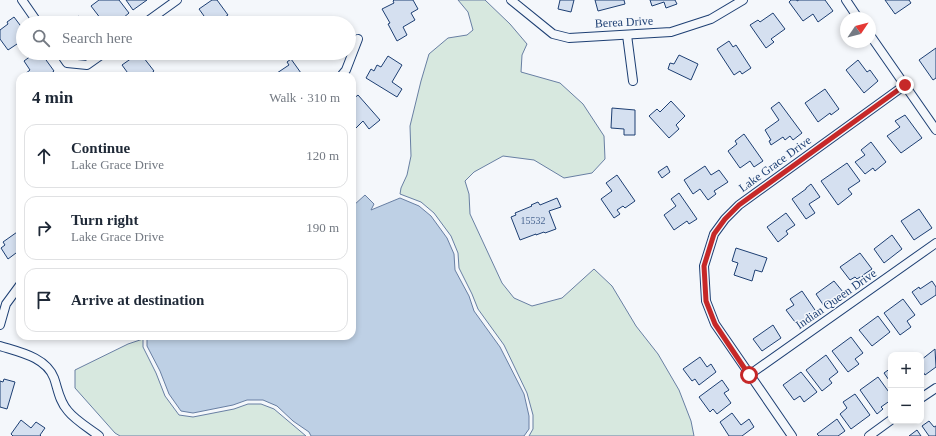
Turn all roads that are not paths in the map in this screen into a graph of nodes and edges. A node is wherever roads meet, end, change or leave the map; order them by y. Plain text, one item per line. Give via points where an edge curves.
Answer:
1 (22, 0) edge
2 (177, 0) edge
3 (511, 0) edge
4 (743, 0) edge
5 (846, 0) edge
6 (854, 12) edge
7 (33, 16) edge
8 (155, 16) edge
9 (627, 35) junction
10 (358, 38) dead end
11 (356, 43) edge
12 (876, 44) edge
13 (65, 60) edge
14 (94, 60) edge
15 (350, 60) edge
16 (344, 72) edge
17 (633, 81) dead end
18 (905, 85) junction
19 (936, 130) edge
20 (936, 244) edge
21 (16, 290) edge
22 (0, 325) edge
23 (0, 346) edge
24 (749, 375) junction
25 (936, 388) edge
26 (924, 396) edge
27 (888, 422) edge
28 (99, 436) edge
29 (792, 436) edge
30 (869, 436) edge

1 - 7 street
2 - 8 street
3 - 9 street, Berea Drive via 553,34 569,38
4 - 9 street, Berea Drive via 711,19 671,32
5 - 6 street
9 - 17 street
10 - 11 street
12 - 18 street
13 - 14 street via 67,63 87,65
15 - 16 street
18 - 19 street
18 - 24 street, Lake Grace Drive via 739,205 714,234 704,266 706,301 715,324
20 - 24 street, Indian Queen Drive
21 - 22 street via 6,304
23 - 28 street via 27,354 42,362 53,376 60,400 68,412
24 - 29 street, Lake Grace Drive
25 - 26 street
27 - 30 street

